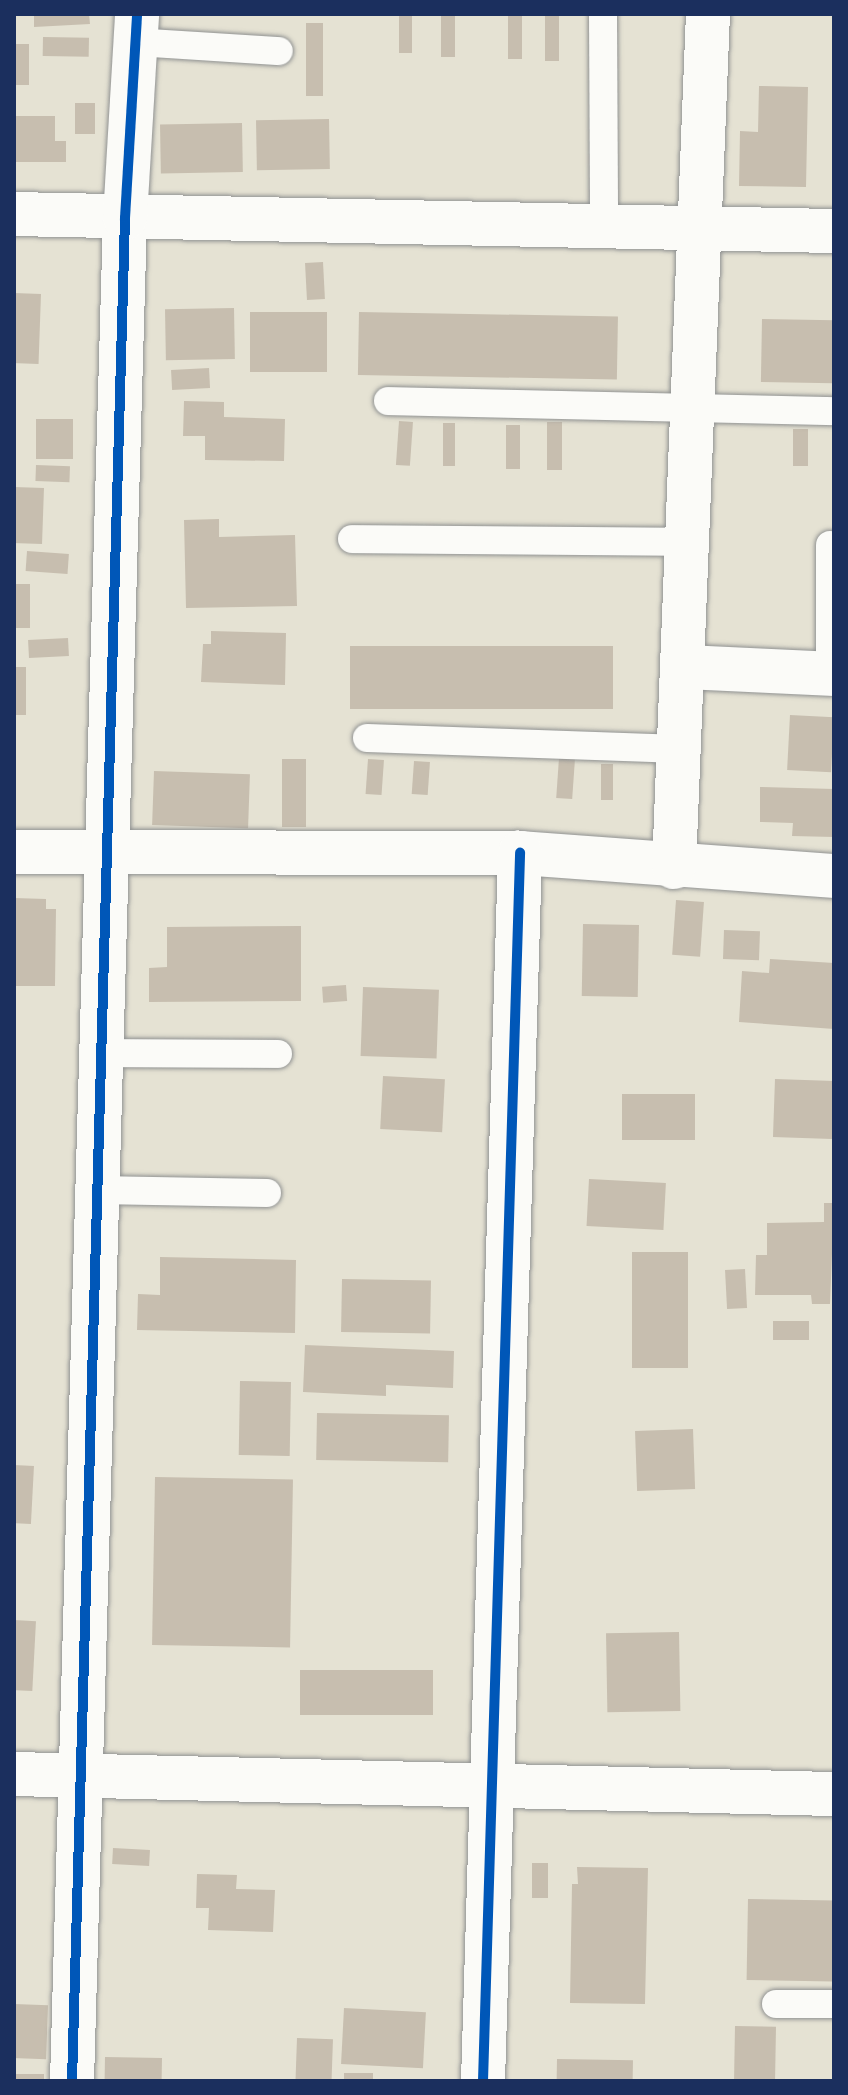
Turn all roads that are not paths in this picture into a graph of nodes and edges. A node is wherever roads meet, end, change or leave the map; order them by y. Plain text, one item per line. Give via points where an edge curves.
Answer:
1 (603, 14) edge
2 (708, 14) edge
3 (136, 28) edge
4 (279, 51) dead end
5 (14, 214) edge
6 (125, 218) junction
7 (604, 227) junction
8 (701, 229) junction
9 (834, 231) edge
10 (388, 401) dead end
11 (695, 407) junction
12 (834, 411) edge
13 (352, 539) dead end
14 (690, 542) junction
15 (830, 545) dead end
16 (686, 667) junction
17 (832, 674) edge
18 (367, 738) dead end
19 (681, 749) junction
20 (14, 852) edge
21 (107, 853) junction
22 (520, 853) junction
23 (674, 867) junction
24 (834, 876) edge
25 (100, 1053) junction
26 (278, 1054) dead end
27 (96, 1190) junction
28 (267, 1193) dead end
29 (14, 1774) edge
30 (77, 1775) junction
31 (491, 1785) junction
32 (834, 1794) edge
33 (776, 2004) dead end
34 (834, 2004) edge
35 (72, 2081) edge
36 (483, 2081) edge

1 - 7 lane
2 - 8 street
3 - 4 lane
3 - 6 street
5 - 6 street
6 - 7 street
6 - 21 street
7 - 8 street
8 - 9 street
8 - 11 street
10 - 11 lane
11 - 12 lane
11 - 14 street
13 - 14 lane
14 - 16 street
15 - 17 lane
16 - 17 street
16 - 19 street
18 - 19 lane
19 - 23 street
20 - 21 street
21 - 22 street
21 - 25 street
22 - 23 street
22 - 31 street
23 - 24 street
25 - 26 lane
25 - 27 street
27 - 28 lane
27 - 30 street
29 - 30 street
30 - 31 street
30 - 35 street
31 - 32 street
31 - 36 street
33 - 34 lane

